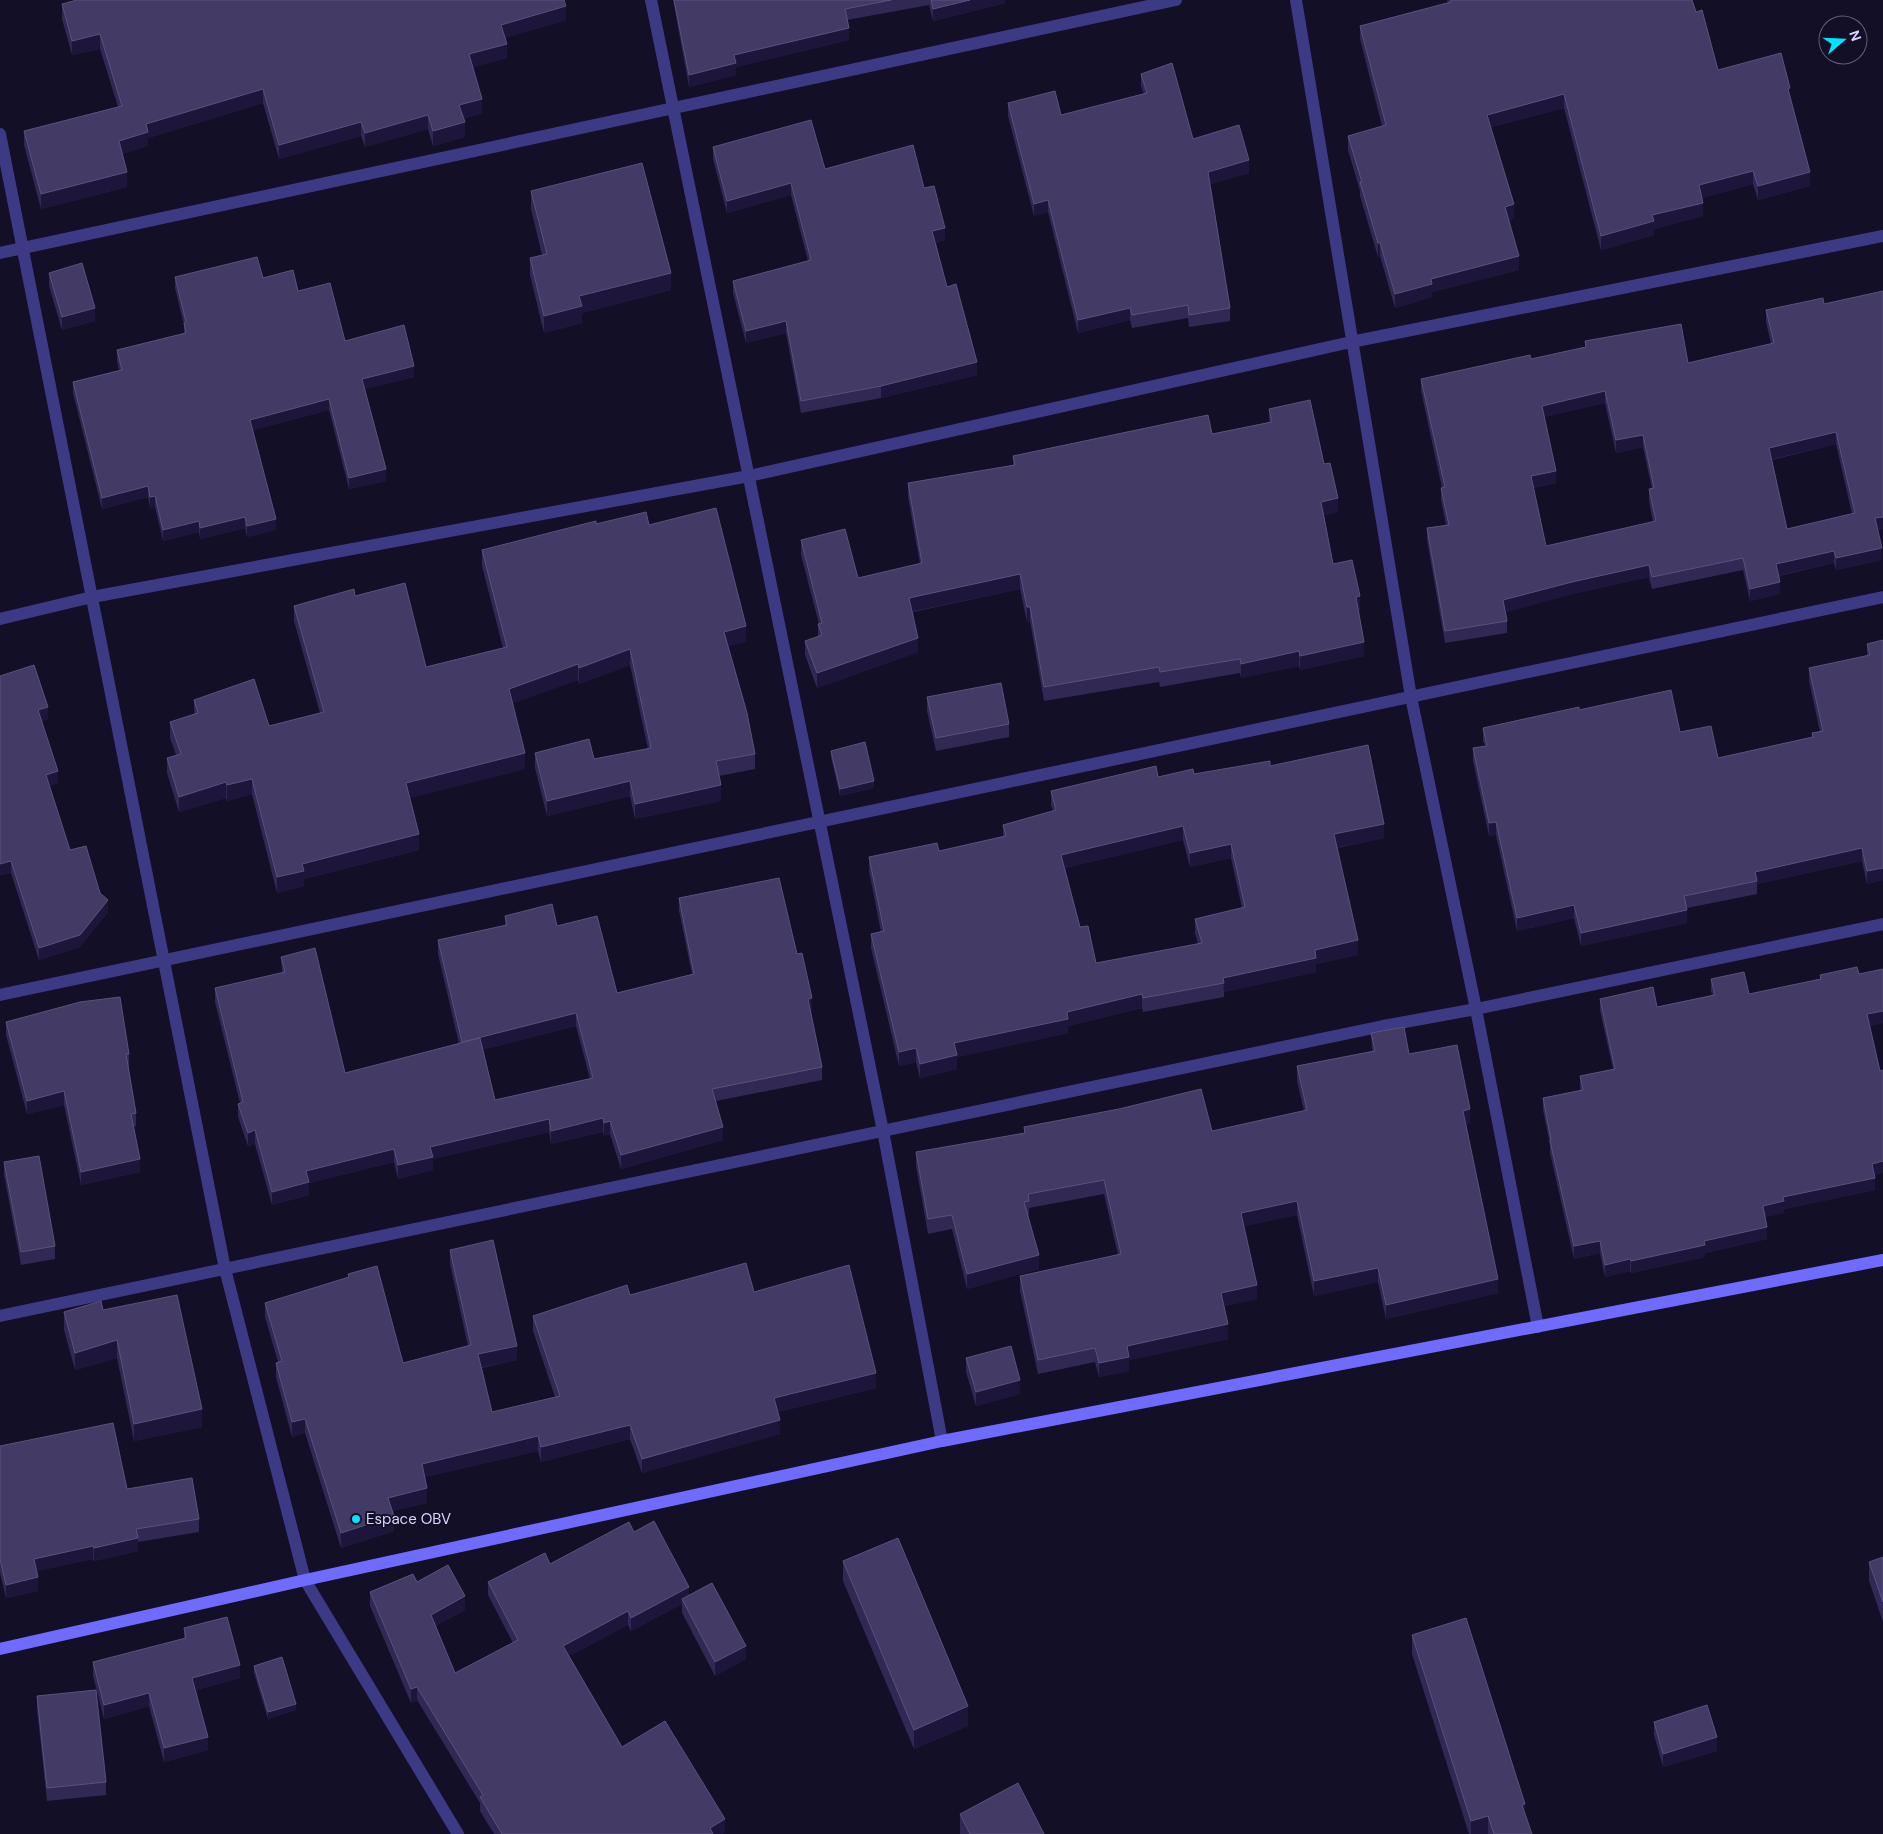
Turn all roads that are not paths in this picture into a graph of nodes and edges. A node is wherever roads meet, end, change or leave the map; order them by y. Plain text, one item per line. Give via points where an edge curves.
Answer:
1 (651, 0) edge
2 (1176, 0) edge
3 (1296, 0) edge
4 (673, 108) junction
5 (0, 134) edge
6 (1883, 236) edge
7 (23, 248) junction
8 (0, 253) edge
9 (1351, 342) junction
10 (749, 476) junction
11 (92, 597) junction
12 (1883, 598) edge
13 (0, 619) edge
14 (1411, 697) junction
15 (820, 821) junction
16 (1883, 924) edge
17 (164, 961) junction
18 (0, 995) edge
19 (1476, 1009) junction
20 (883, 1131) junction
21 (1883, 1260) edge
22 (225, 1269) junction
23 (0, 1316) edge
24 (1538, 1327) junction
25 (942, 1441) junction
26 (304, 1580) junction
27 (0, 1649) edge
28 (458, 1834) edge

1 - 4 street
2 - 4 street
3 - 9 street
4 - 7 street
4 - 10 street
5 - 7 street
6 - 9 street
7 - 8 street
7 - 11 street
9 - 10 street
9 - 14 street
10 - 11 street
10 - 15 street
11 - 13 street
11 - 17 street
12 - 14 street
14 - 15 street
14 - 19 street
15 - 17 street
15 - 20 street
16 - 19 street
17 - 18 street
17 - 22 street
19 - 20 street
19 - 24 street
20 - 22 street
20 - 25 street
21 - 24 street
22 - 23 street
22 - 26 street
24 - 25 street
25 - 26 street
26 - 27 street
26 - 28 street

